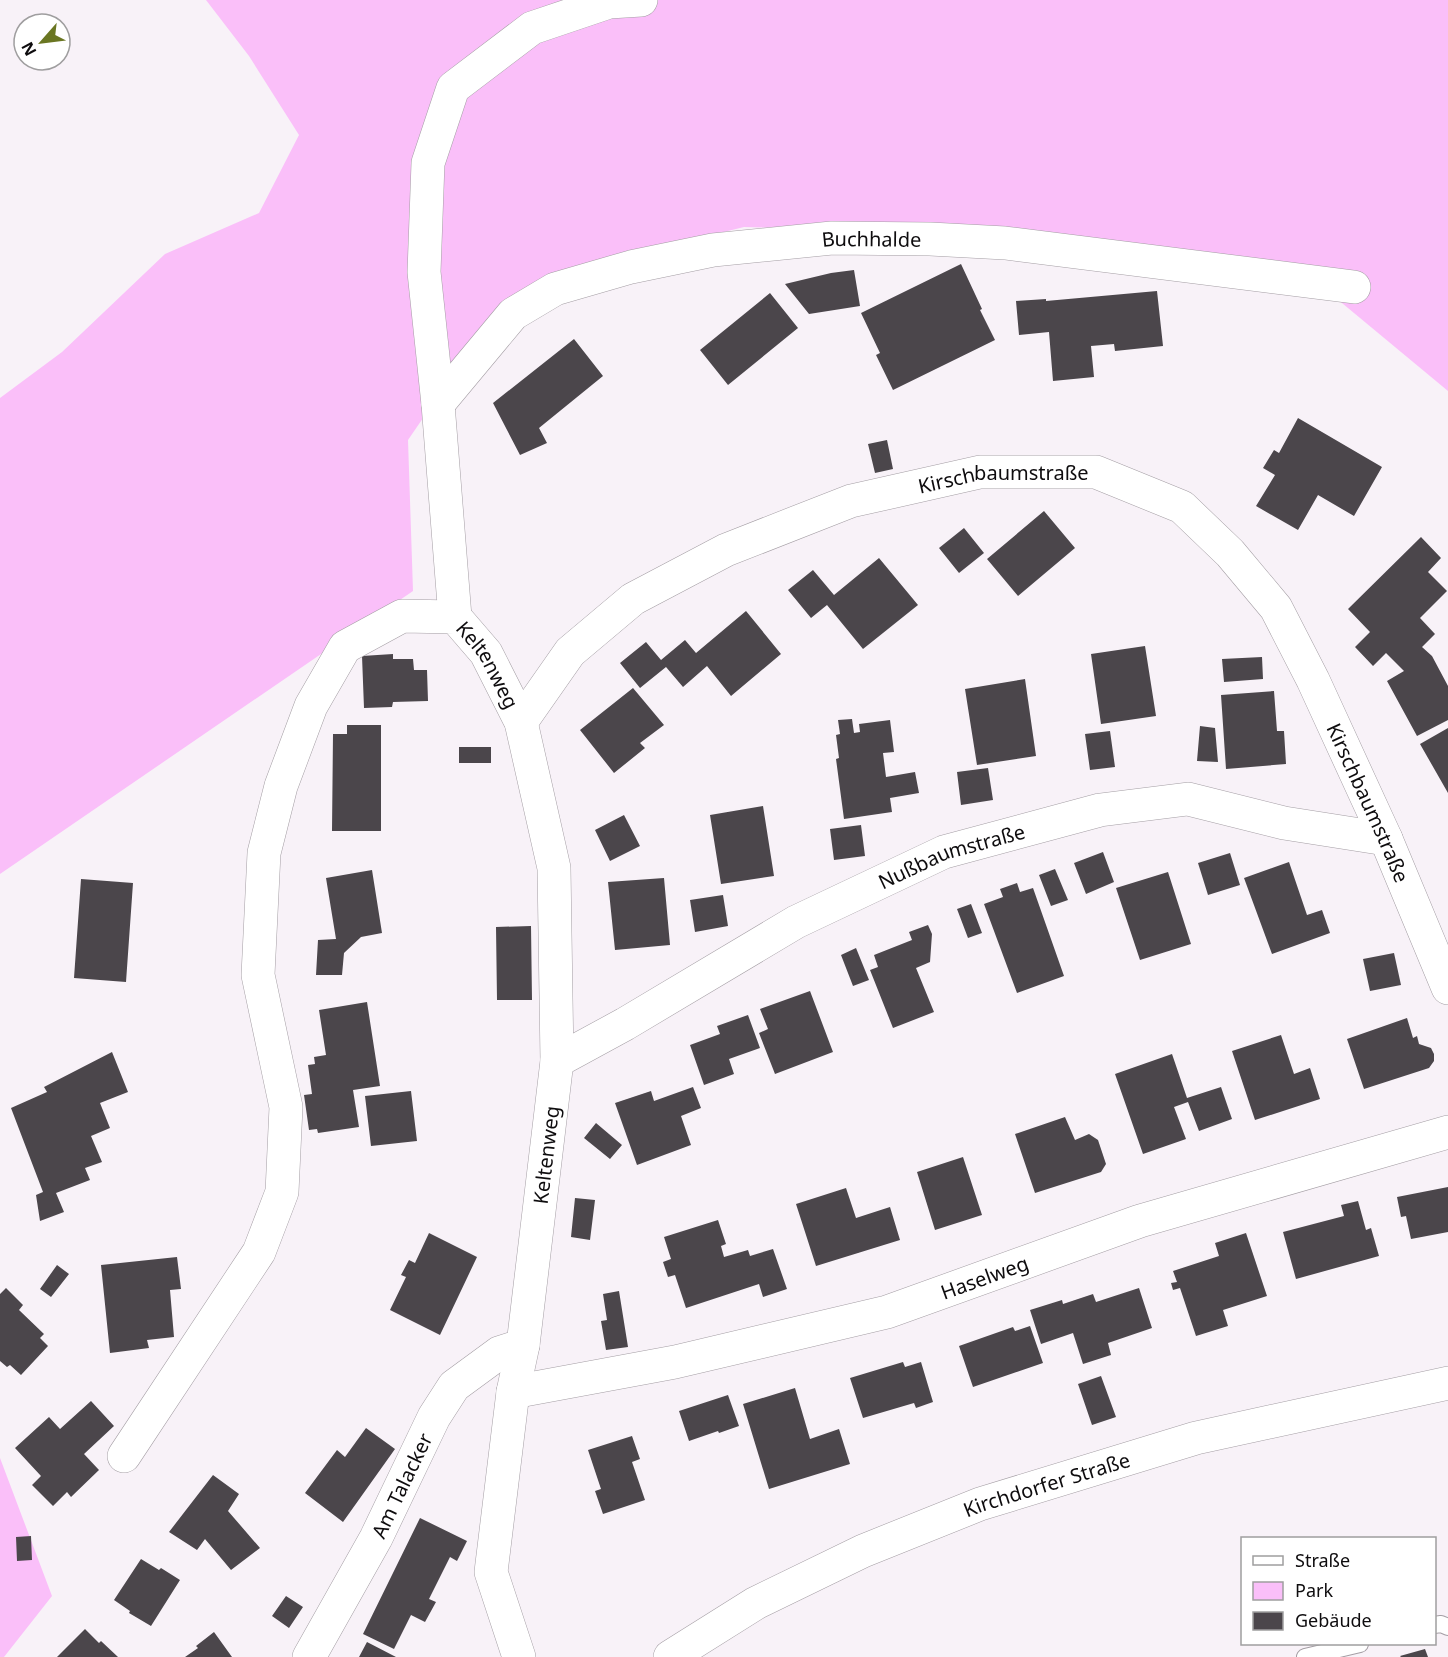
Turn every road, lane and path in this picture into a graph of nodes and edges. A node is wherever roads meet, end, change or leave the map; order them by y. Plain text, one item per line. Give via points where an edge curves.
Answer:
1 (641, 0) edge
2 (1354, 287) dead end
3 (438, 404) junction
4 (456, 617) junction
5 (521, 722) junction
6 (1386, 839) junction
7 (1448, 988) edge
8 (557, 1061) junction
9 (1448, 1132) edge
10 (524, 1345) junction
11 (1448, 1383) edge
12 (513, 1392) junction
13 (124, 1456) dead end
14 (1356, 1645) edge
15 (309, 1657) edge
16 (519, 1657) edge
17 (670, 1657) edge
18 (1305, 1657) edge

1 - 3 street via 609,2 532,28 453,88 428,163 424,272
2 - 3 street, Buchhalde via 1005,243 832,238 713,250 631,267 555,290 513,314
3 - 4 street
4 - 5 street, Keltenweg via 486,653
4 - 13 street, Keltenweg via 402,616 345,647 310,706 281,786 264,853 258,975 286,1107 282,1192 259,1252
5 - 6 street, Kirschbaumstraße via 570,652 615,614 633,599 726,550 851,501 980,472 1096,472 1182,507 1230,553 1276,608
5 - 8 street, Keltenweg via 554,868
6 - 7 street, Kirschbaumstraße
6 - 8 street, Nußbaumstraße via 1284,823 1188,799 1100,810 944,852 796,922
8 - 10 street, Keltenweg
9 - 12 street, Haselweg via 1140,1221 886,1311 675,1362
10 - 12 street, Keltenweg
10 - 15 street, Am Talacker via 499,1353 454,1386
11 - 17 street, Kirchdorfer Straße via 1196,1438 980,1504 862,1551 756,1603
12 - 16 street, Keltenweg via 491,1572
14 - 18 lane

